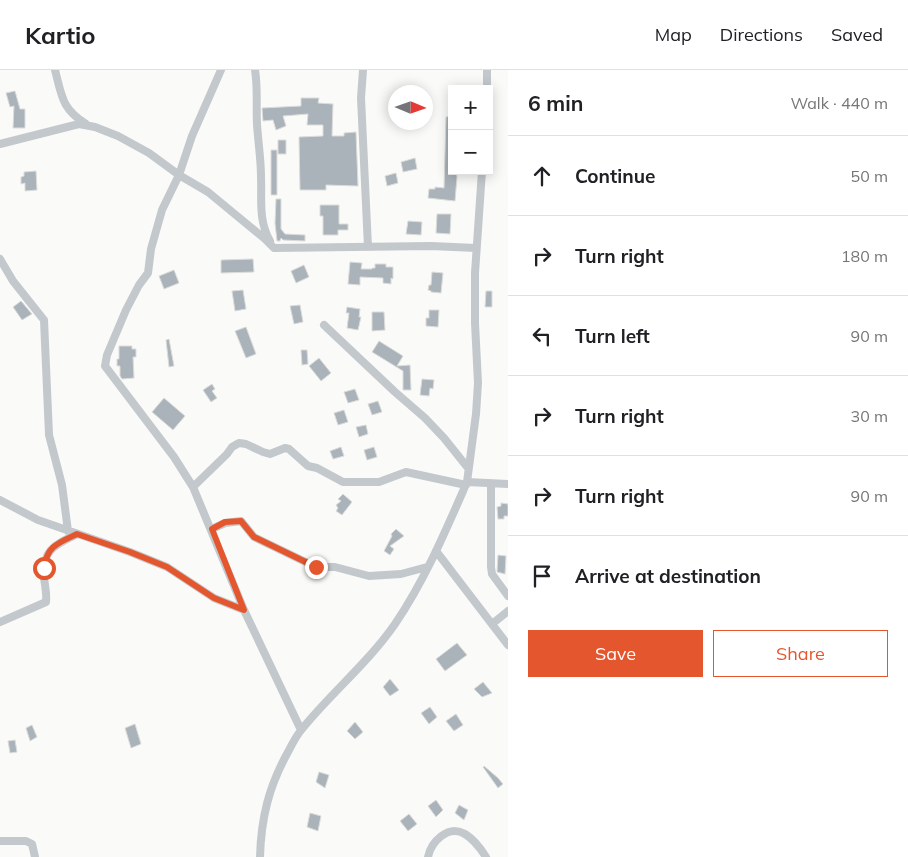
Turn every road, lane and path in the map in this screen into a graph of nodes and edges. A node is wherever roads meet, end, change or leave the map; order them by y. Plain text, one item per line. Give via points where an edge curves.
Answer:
1 (56, 70) edge
2 (220, 70) edge
3 (255, 70) edge
4 (363, 70) edge
5 (487, 70) edge
6 (487, 85) edge
7 (87, 125) junction
8 (0, 144) edge
9 (179, 175) junction
10 (482, 175) edge
11 (368, 247) junction
12 (274, 248) junction
13 (476, 248) junction
14 (0, 259) edge
15 (324, 325) dead end
16 (468, 468) junction
17 (466, 483) junction
18 (491, 484) junction
19 (508, 484) edge
20 (194, 487) junction
21 (0, 500) edge
22 (212, 529) junction
23 (68, 531) junction
24 (77, 534) junction
25 (436, 551) junction
26 (427, 567) junction
27 (508, 596) edge
28 (244, 610) junction
29 (508, 611) edge
30 (0, 622) edge
31 (492, 624) junction
32 (508, 645) edge
33 (300, 730) junction
34 (0, 841) edge
35 (36, 857) edge
36 (260, 857) edge
37 (428, 857) edge
38 (486, 857) edge

1 - 7 street via 66,107
2 - 9 street
3 - 12 street via 260,206 267,235
4 - 11 street via 361,98
5 - 6 street
7 - 8 street via 79,124
7 - 9 street via 118,136
9 - 12 street via 208,192
9 - 20 street via 162,210 148,273 126,310 105,366
10 - 13 street
11 - 12 street
11 - 13 street
13 - 16 street via 478,383
14 - 23 street via 44,320 50,435 62,485
15 - 16 street via 425,418
16 - 17 street
17 - 18 street
17 - 20 street via 406,472 379,482 343,482 308,466 290,449 270,454 239,443
17 - 25 street
18 - 19 street
18 - 27 street via 492,574
20 - 22 street
21 - 23 street
22 - 26 street via 225,522 241,521 254,537 316,567 369,576 401,574
22 - 28 street
23 - 24 street
24 - 28 street via 167,567 214,598
24 - 30 street via 47,553 44,568 46,602
25 - 26 street
25 - 31 street
26 - 33 street via 394,624 372,653
28 - 33 street
29 - 31 street
31 - 32 street
33 - 36 street via 269,793 263,816
34 - 35 street via 26,841 32,844
37 - 38 street via 435,841 453,831 463,833

